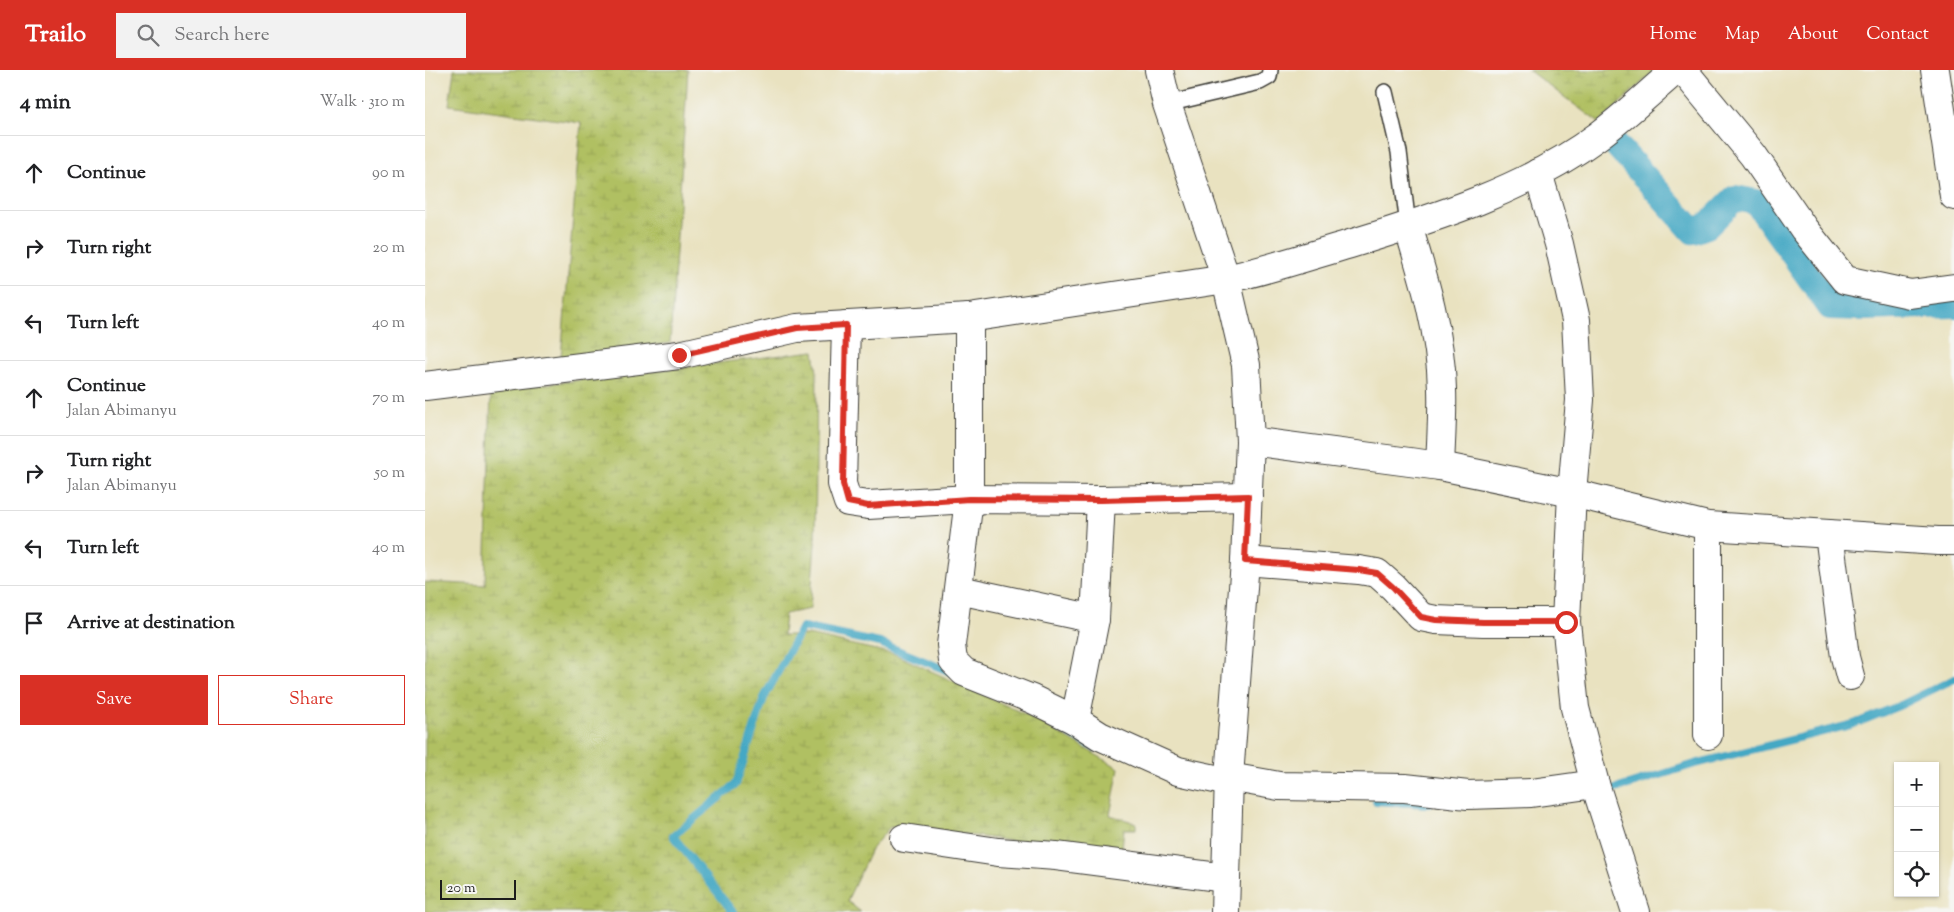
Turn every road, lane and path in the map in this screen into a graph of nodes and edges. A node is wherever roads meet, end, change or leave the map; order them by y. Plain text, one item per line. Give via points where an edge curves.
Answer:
1 (1159, 70) edge
2 (1270, 70) edge
3 (1676, 70) edge
4 (1683, 70) edge
5 (1935, 70) edge
6 (1385, 92) dead end
7 (1167, 104) junction
8 (1538, 173) junction
9 (1954, 196) edge
10 (1408, 226) junction
11 (1226, 279) junction
12 (1954, 288) edge
13 (969, 318) junction
14 (846, 325) junction
15 (425, 386) edge
16 (1250, 441) junction
17 (1440, 466) junction
18 (1572, 493) junction
19 (1248, 496) junction
20 (969, 499) junction
21 (1101, 500) junction
22 (1708, 526) junction
23 (1829, 534) junction
24 (1954, 541) edge
25 (1245, 561) junction
26 (959, 590) junction
27 (1095, 619) junction
28 (1566, 622) junction
29 (1851, 676) dead end
30 (1075, 720) junction
31 (1708, 735) dead end
32 (1229, 780) junction
33 (1595, 784) junction
34 (904, 838) dead end
35 (1226, 878) junction
36 (1225, 912) edge
37 (1636, 912) edge

1 - 7 street
2 - 7 lane via 1269,77 1260,82
3 - 8 street via 1598,136
4 - 12 street via 1753,155 1804,229 1845,280 1911,294
5 - 9 street
6 - 10 lane via 1399,152
7 - 11 street
8 - 10 street via 1474,202
8 - 18 street via 1559,244 1576,320 1580,400
10 - 11 street
10 - 17 street via 1438,345 1442,388
11 - 13 street
11 - 16 street via 1246,365
13 - 14 street
13 - 20 street
14 - 15 street via 797,328 679,355
14 - 20 street via 843,484 848,502 868,506
16 - 17 street
16 - 19 street
17 - 18 street
18 - 22 street
18 - 28 street
19 - 21 street
19 - 25 street
20 - 21 street
20 - 26 street
21 - 27 street
22 - 23 street
22 - 31 street
23 - 24 street
23 - 29 street via 1845,657
25 - 28 street via 1377,573 1421,617 1436,620
25 - 32 street
26 - 27 street
26 - 30 street via 951,645 953,661 964,672
27 - 30 street
28 - 33 street via 1575,708
30 - 32 street via 1100,736 1178,771
32 - 33 street via 1279,786 1405,788 1468,795 1531,793
32 - 35 street
33 - 37 street
34 - 35 street
35 - 36 street

